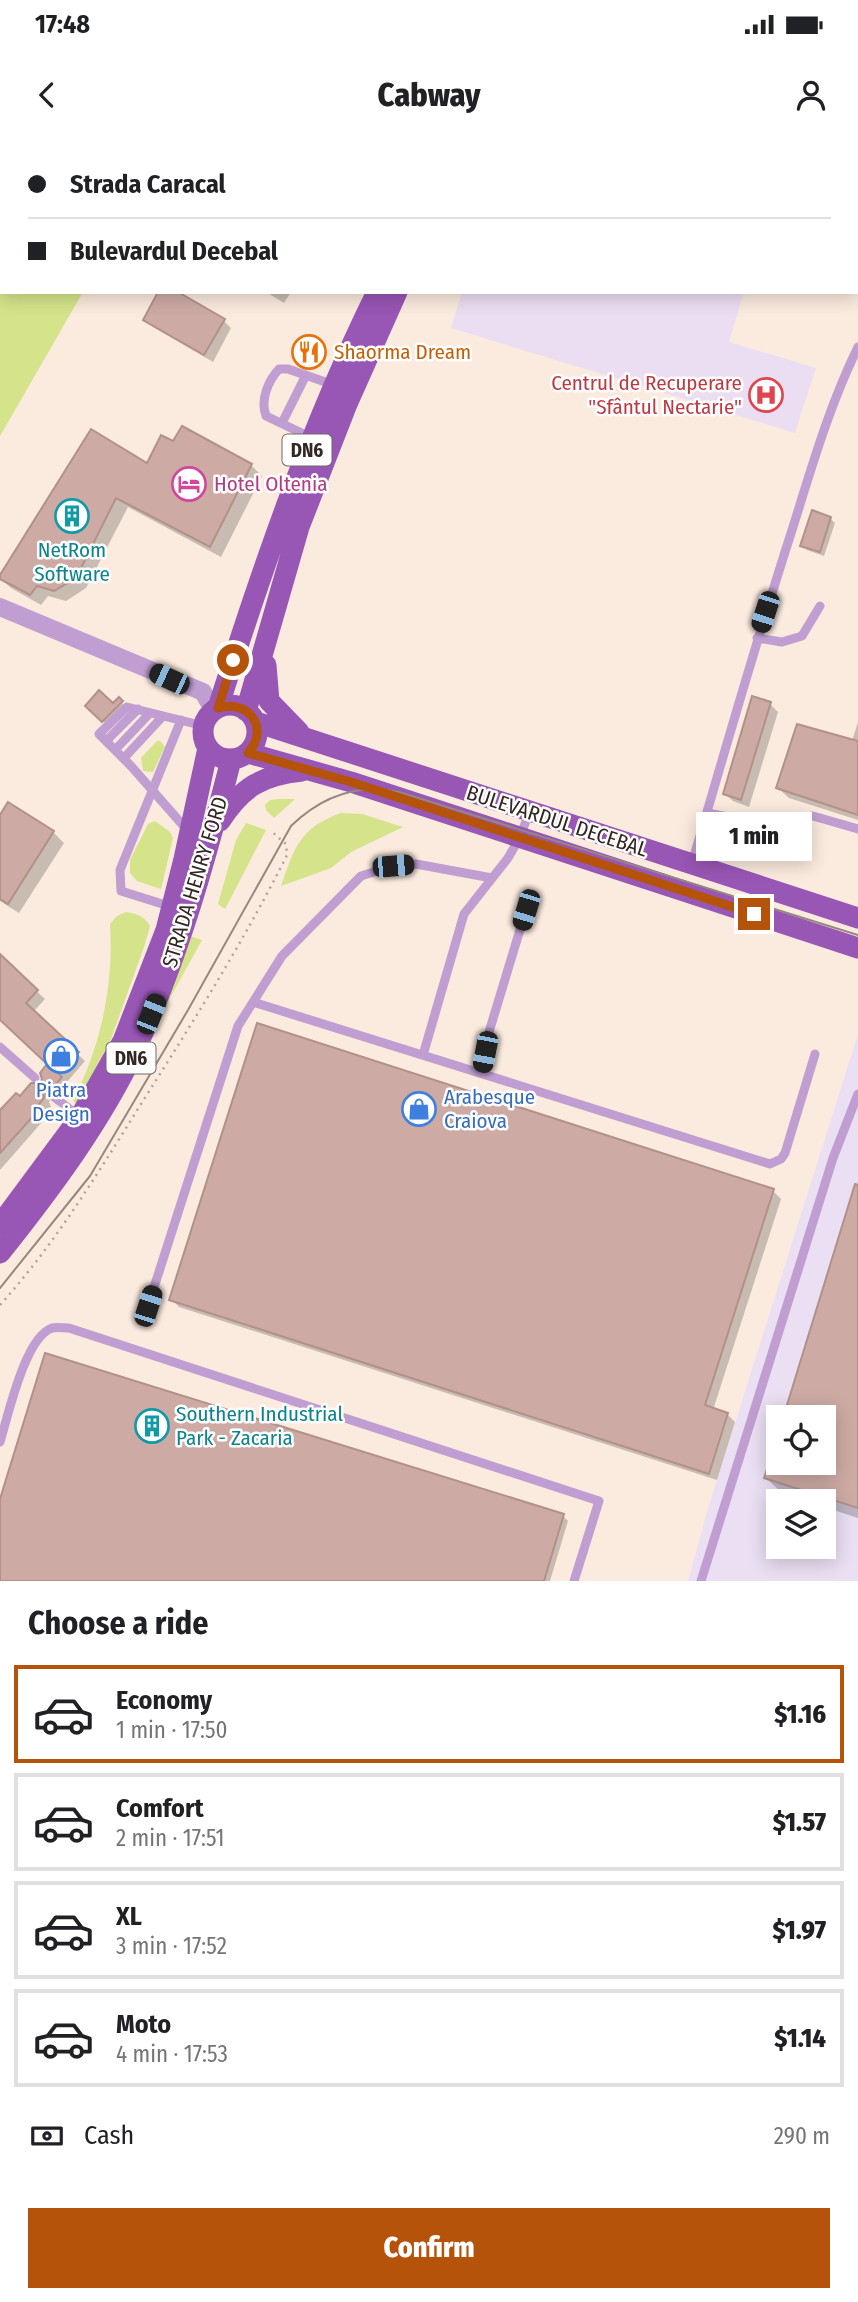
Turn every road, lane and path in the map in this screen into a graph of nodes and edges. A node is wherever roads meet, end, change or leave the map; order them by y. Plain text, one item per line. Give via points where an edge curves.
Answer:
1 (376, 294) edge
2 (396, 294) edge
3 (858, 347) edge
4 (306, 375) junction
5 (334, 385) junction
6 (282, 423) junction
7 (312, 438) junction
8 (820, 606) dead end
9 (0, 607) edge
10 (272, 621) junction
11 (757, 638) junction
12 (150, 713) junction
13 (212, 715) junction
14 (163, 716) junction
15 (251, 716) junction
16 (181, 720) junction
17 (303, 736) junction
18 (208, 748) junction
19 (115, 750) junction
20 (240, 756) junction
21 (124, 758) junction
22 (313, 770) junction
23 (153, 792) junction
24 (529, 813) junction
25 (707, 813) junction
26 (858, 829) edge
27 (272, 832) dead end
28 (200, 836) junction
29 (520, 837) junction
30 (692, 865) junction
31 (492, 878) junction
32 (262, 889) dead end
33 (267, 895) junction
34 (173, 907) junction
35 (526, 910) dead end
36 (858, 918) edge
37 (858, 948) edge
38 (253, 1002) junction
39 (0, 1047) edge
40 (814, 1054) dead end
41 (423, 1055) junction
42 (481, 1073) junction
43 (35, 1078) dead end
44 (49, 1093) dead end
45 (858, 1094) edge
46 (80, 1117) junction
47 (0, 1225) edge
48 (0, 1253) edge
49 (0, 1305) edge
50 (148, 1306) dead end
51 (0, 1442) edge
52 (574, 1581) edge
53 (701, 1581) edge

1 - 5 main road, DN6
2 - 10 main road, DN6 via 346,404 299,527
3 - 11 lane via 816,454
4 - 5 lane
4 - 6 lane
4 - 6 lane via 288,369 279,369 274,375 263,407 267,416
5 - 7 main road, DN6
6 - 7 lane
7 - 13 main road, DN6
8 - 11 lane via 802,636 782,642
9 - 13 street via 203,692
10 - 15 main road, DN6
10 - 17 main road via 266,678 269,701
11 - 25 lane
12 - 14 lane
12 - 19 lane
12 - 19 lane via 138,709 106,741
13 - 15 main road via 228,705
13 - 16 lane
13 - 18 main road, DN6 via 205,741
14 - 16 lane
14 - 21 lane
15 - 17 main road, BULEVARDUL DECEBAL
15 - 20 main road, DN6 via 257,739
16 - 23 lane
17 - 24 main road, BULEVARDUL DECEBAL
18 - 20 main road via 215,755
18 - 28 main road, STRADA HENRY FORD / DN6
19 - 21 lane
20 - 22 main road, BULEVARDUL DECEBAL
20 - 28 main road, STRADA HENRY FORD / DN6
21 - 23 lane
22 - 28 main road via 271,776 244,790
22 - 29 main road, BULEVARDUL DECEBAL
23 - 28 lane
23 - 34 lane via 120,870 121,891
24 - 29 lane
24 - 30 main road, BULEVARDUL DECEBAL
25 - 26 lane via 761,823 813,816
25 - 30 lane
27 - 33 path via 286,844 287,855
28 - 34 main road, STRADA HENRY FORD / DN6
28 - 48 main road, STRADA HENRY FORD / DN6 via 179,943 135,1050 77,1149
29 - 31 lane
29 - 37 main road, BULEVARDUL DECEBAL
30 - 36 main road, BULEVARDUL DECEBAL
31 - 38 lane via 416,864 361,876 282,956
31 - 41 lane via 464,914
32 - 33 path
33 - 49 path via 98,1172 50,1244
34 - 46 main road, STRADA HENRY FORD / DN6 via 122,1041
35 - 42 lane
38 - 41 lane
38 - 50 lane via 237,1026
39 - 43 lane
40 - 42 lane via 785,1153 770,1164
41 - 42 lane
44 - 46 lane
45 - 53 lane via 833,1158
46 - 47 main road, STRADA HENRY FORD / DN6
51 - 52 lane via 38,1338 52,1328 69,1328 599,1501

